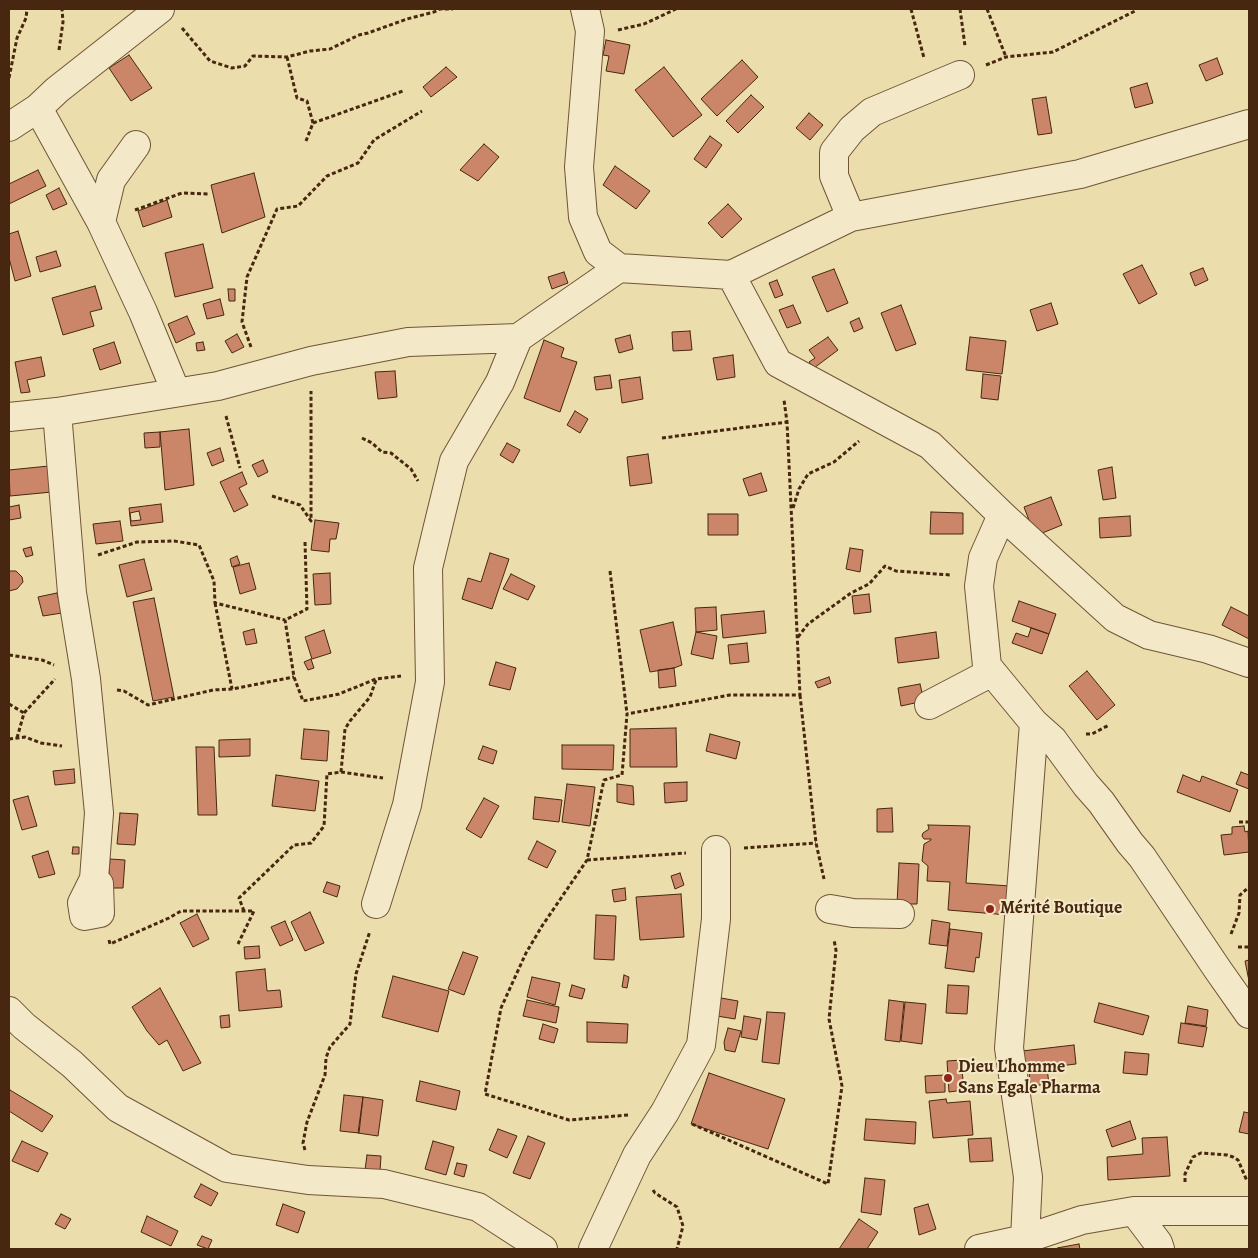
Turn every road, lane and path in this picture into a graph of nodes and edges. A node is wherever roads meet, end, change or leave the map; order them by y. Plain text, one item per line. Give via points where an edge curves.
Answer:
1 (27, 9) edge
2 (453, 9) edge
3 (676, 9) edge
4 (911, 9) edge
5 (960, 9) edge
6 (987, 9) edge
7 (1135, 9) edge
8 (169, 16) edge
9 (588, 20) edge
10 (287, 57) junction
11 (1006, 57) junction
12 (964, 73) junction
13 (9, 78) edge
14 (934, 85) junction
15 (403, 91) dead end
16 (38, 108) junction
17 (422, 111) dead end
18 (313, 123) junction
19 (1249, 124) edge
20 (9, 128) edge
21 (306, 141) dead end
22 (136, 145) dead end
23 (208, 194) dead end
24 (851, 217) junction
25 (101, 222) junction
26 (620, 268) junction
27 (731, 275) junction
28 (518, 338) junction
29 (311, 361) junction
30 (778, 363) junction
31 (260, 374) junction
32 (218, 386) junction
33 (176, 392) junction
34 (57, 412) junction
35 (9, 417) edge
36 (787, 422) junction
37 (888, 422) junction
38 (362, 438) dead end
39 (662, 438) dead end
40 (240, 468) dead end
41 (272, 496) dead end
42 (792, 511) junction
43 (441, 514) junction
44 (1002, 515) junction
45 (306, 542) dead end
46 (69, 566) junction
47 (610, 571) dead end
48 (979, 586) junction
49 (215, 603) junction
50 (285, 620) junction
51 (797, 638) junction
52 (9, 655) edge
53 (1249, 664) edge
54 (992, 672) junction
55 (78, 673) junction
56 (294, 677) junction
57 (376, 679) junction
58 (430, 682) junction
59 (232, 689) junction
60 (9, 704) edge
61 (929, 705) dead end
62 (24, 713) junction
63 (626, 714) junction
64 (1034, 723) junction
65 (17, 738) junction
66 (9, 739) edge
67 (92, 750) junction
68 (341, 772) junction
69 (410, 790) junction
70 (1239, 822) dead end
71 (1249, 822) edge
72 (716, 850) dead end
73 (100, 884) dead end
74 (1249, 887) edge
75 (376, 904) joint
76 (830, 908) dead end
77 (244, 911) junction
78 (100, 913) junction
79 (900, 914) dead end
80 (238, 944) dead end
81 (1218, 970) junction
82 (9, 1011) edge
83 (1249, 1014) edge
84 (842, 1086) dead end
85 (665, 1112) junction
86 (637, 1155) junction
87 (308, 1180) junction
88 (1249, 1188) edge
89 (1134, 1211) junction
90 (1249, 1211) edge
91 (1178, 1212) junction
92 (1026, 1244) edge
93 (543, 1249) edge
94 (593, 1249) edge
95 (676, 1249) edge
96 (979, 1249) edge
97 (1160, 1249) edge

1 - 13 path
2 - 10 path via 440,9 407,19 359,35 330,49 310,50
3 - 9 path via 624,30
4 - 14 path
5 - 12 path
6 - 11 path
7 - 11 path via 1053,52
8 - 10 path via 210,61 225,67 245,66 254,56
8 - 16 street via 57,90
9 - 26 street via 579,167 584,217 598,252
10 - 18 path via 297,98 307,102
11 - 12 path
12 - 14 street
14 - 24 street via 872,112 852,129 834,152 834,176
15 - 18 path
16 - 20 street
16 - 25 street
17 - 31 path via 374,140 358,163 327,176 298,206 277,209 246,277 242,322
18 - 21 path
19 - 24 street via 1080,174
22 - 25 street via 111,180
23 - 25 path via 182,194
24 - 27 street
25 - 33 street
26 - 27 street
26 - 28 street
27 - 30 street
28 - 29 street via 408,342
28 - 43 street via 500,382 454,461
29 - 31 street
29 - 41 path via 311,521 300,505
30 - 36 path
30 - 37 street
31 - 32 street
32 - 33 street
32 - 40 path
33 - 34 street
34 - 35 street
34 - 46 street
36 - 39 path
36 - 42 path
37 - 42 path via 834,462 808,474
37 - 44 street via 930,445
38 - 43 path via 382,452 391,453 411,469
42 - 51 path
43 - 58 street via 428,568
44 - 48 street via 983,558
44 - 53 street via 1115,618 1149,635 1208,649
45 - 50 path via 307,609
46 - 49 path via 137,542 174,541 199,545 214,581
46 - 55 street
47 - 63 path
48 - 51 path via 962,576 896,571 885,566 870,584 851,593 808,624
48 - 54 street via 987,666
49 - 50 path
49 - 59 path
50 - 56 path
51 - 63 path via 800,695 730,695
52 - 55 path via 42,660
54 - 61 street
54 - 64 street
55 - 59 path via 104,687 124,691 148,705 213,690
55 - 62 path
55 - 67 street
56 - 57 path via 303,701 339,694
56 - 59 path
57 - 58 path via 411,674
57 - 68 path via 370,697 345,729
58 - 69 street
60 - 62 path
62 - 65 path
63 - 85 path via 622,774 604,780 587,860 526,953 501,1008 485,1094 569,1120
64 - 81 street via 1054,740 1142,857
64 - 92 street via 1009,1048 1028,1177
65 - 66 path
65 - 67 path
67 - 78 street via 99,813 96,860 94,879 82,903 84,916
68 - 69 path via 389,779
68 - 77 path via 327,774 324,826 310,843 294,845 239,898
69 - 75 street
70 - 71 path
72 - 85 street via 716,918 701,1045
73 - 78 street
74 - 81 path via 1240,895 1239,912
75 - 87 path via 356,974 350,1024 330,1047 325,1075 307,1122 303,1144 308,1157
76 - 79 street via 853,913
77 - 78 path via 181,911 110,944
77 - 80 path via 254,911
81 - 83 street
82 - 87 street via 118,1108 227,1168
84 - 85 path via 828,1184
85 - 86 street
86 - 94 street
86 - 95 path via 655,1193 677,1207 684,1226
87 - 93 street via 384,1184 478,1207
88 - 91 path via 1238,1160 1227,1155 1201,1153 1193,1157 1185,1174 1184,1196
89 - 91 street
89 - 92 street via 1082,1220
89 - 97 street
90 - 91 street
92 - 96 street

